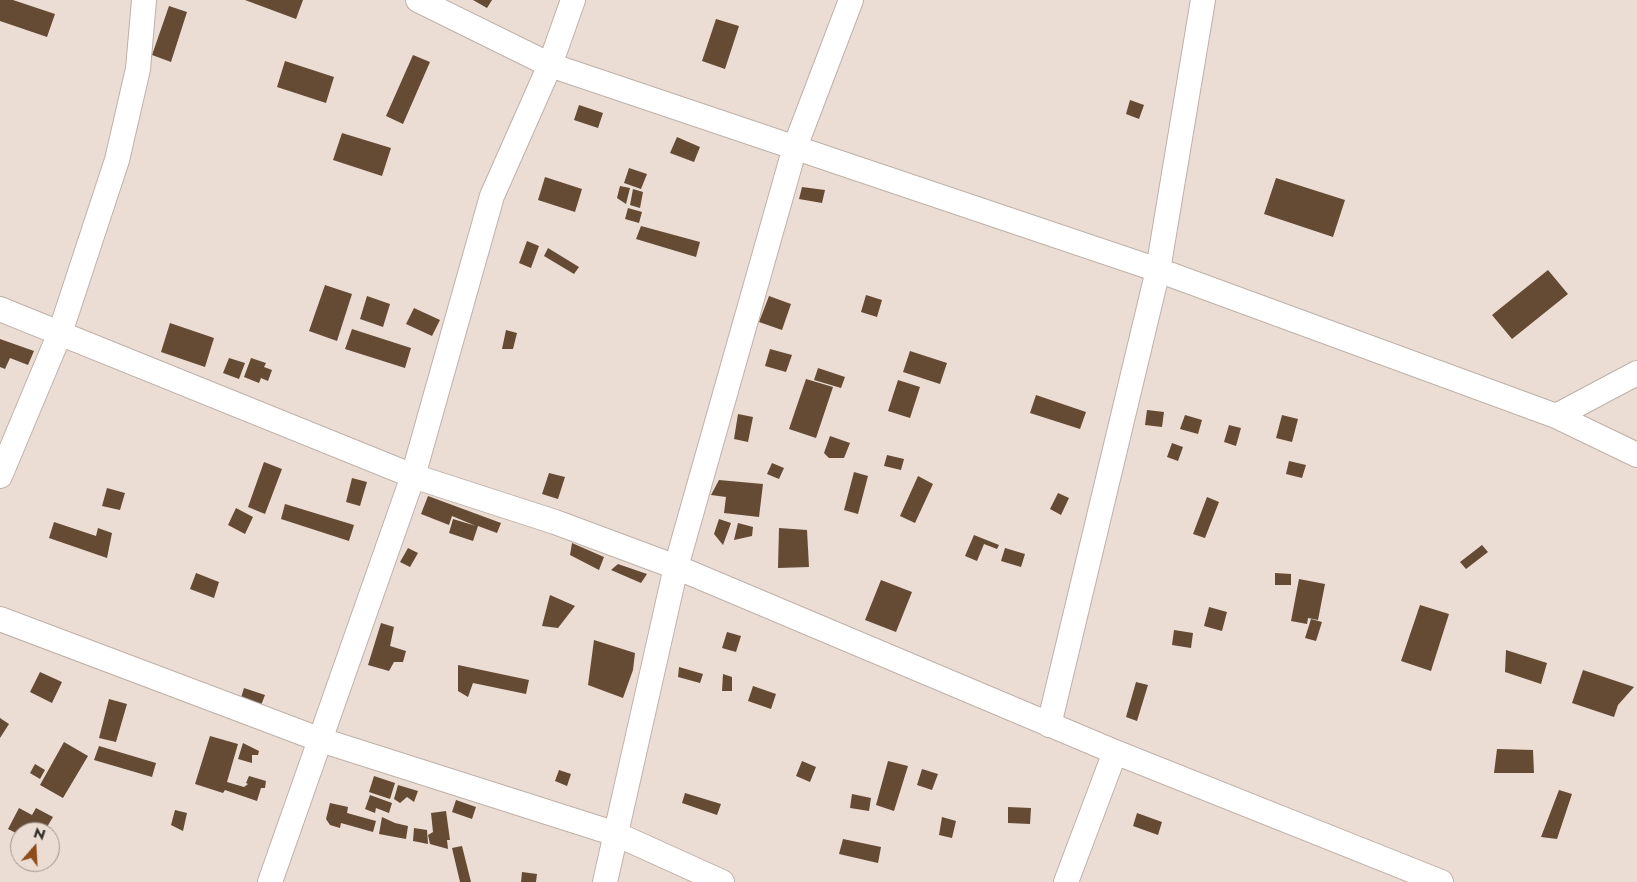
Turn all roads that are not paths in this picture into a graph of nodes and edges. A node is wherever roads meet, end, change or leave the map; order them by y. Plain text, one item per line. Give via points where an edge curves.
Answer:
1 (144, 0) edge
2 (418, 0) edge
3 (573, 0) edge
4 (852, 0) edge
5 (1203, 0) edge
6 (550, 65) junction
7 (795, 148) junction
8 (1158, 270) junction
9 (0, 309) edge
10 (60, 333) junction
11 (1637, 373) edge
12 (1556, 416) junction
13 (1637, 455) edge
14 (0, 476) edge
15 (413, 476) junction
16 (676, 567) junction
17 (0, 619) edge
18 (1049, 725) junction
19 (321, 740) junction
20 (1114, 752) junction
21 (616, 834) junction
22 (270, 882) edge
23 (605, 882) edge
24 (722, 882) edge
25 (1066, 882) edge
26 (1441, 882) edge

1 - 10 street via 138,69 117,160
2 - 6 street
3 - 6 street
4 - 7 street
5 - 8 street
6 - 7 street
6 - 15 street via 492,196
7 - 8 street
7 - 16 street
8 - 12 street
8 - 18 street
9 - 10 street
10 - 14 street
10 - 15 street
11 - 12 street
12 - 13 street
15 - 16 street via 555,522
15 - 19 street
16 - 18 street
16 - 21 street
17 - 19 street
18 - 20 street
19 - 21 street
19 - 22 street
20 - 25 street
20 - 26 street
21 - 23 street
21 - 24 street

